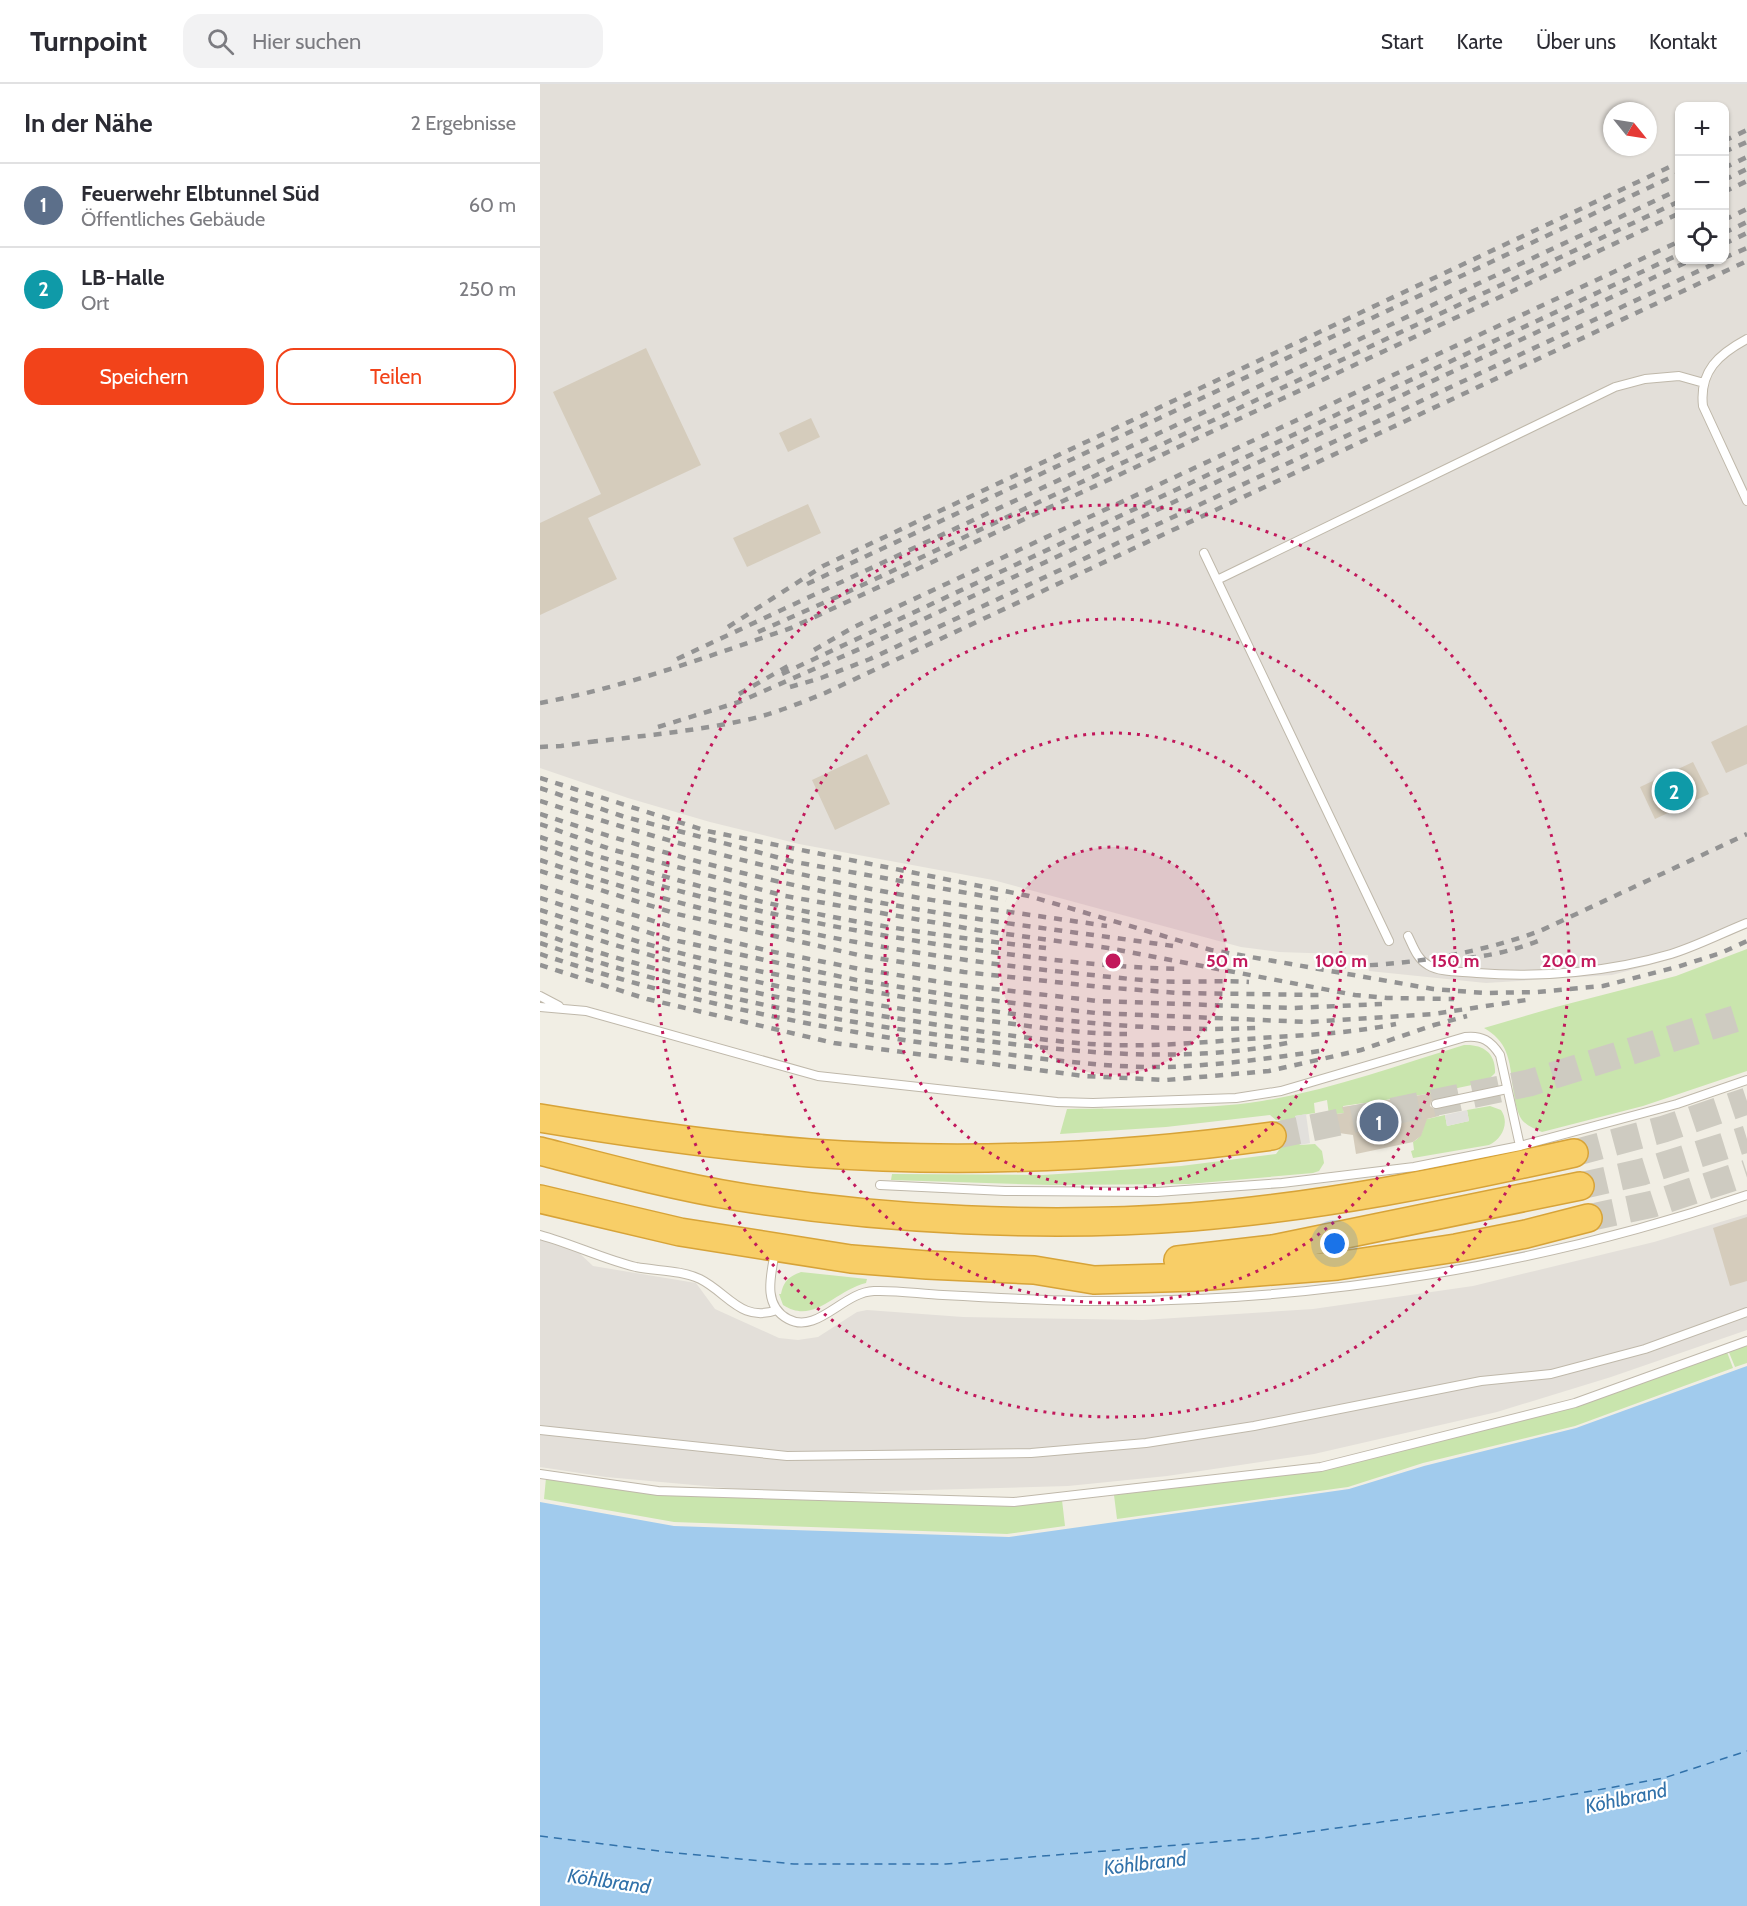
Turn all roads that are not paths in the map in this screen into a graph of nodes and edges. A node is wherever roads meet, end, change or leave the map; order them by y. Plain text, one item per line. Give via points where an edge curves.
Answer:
1 (1747, 339) edge
2 (1704, 383) junction
3 (1747, 501) edge
4 (1204, 553) dead end
5 (1217, 580) junction
6 (1747, 922) edge
7 (1408, 936) dead end
8 (1389, 941) dead end
9 (540, 996) edge
10 (540, 1007) edge
11 (563, 1008) junction
12 (1747, 1080) edge
13 (1507, 1089) junction
14 (1437, 1104) dead end
15 (540, 1118) edge
16 (1272, 1136) tunnel mouth
17 (540, 1141) edge
18 (1520, 1146) junction
19 (540, 1151) edge
20 (1574, 1153) tunnel mouth
21 (603, 1168) junction
22 (880, 1185) dead end
23 (1580, 1186) tunnel mouth
24 (1747, 1195) edge
25 (540, 1199) edge
26 (1588, 1218) tunnel mouth
27 (540, 1234) edge
28 (777, 1246) junction
29 (1034, 1270) junction
30 (777, 1310) junction
31 (1747, 1312) edge
32 (1747, 1341) edge
33 (540, 1430) edge
34 (540, 1474) edge

1 - 2 lane via 1715,362
2 - 3 lane via 1703,406
2 - 5 lane via 1678,376 1615,387
4 - 5 lane
5 - 8 lane
6 - 7 lane via 1673,953 1629,964 1501,975 1443,970 1424,963
9 - 11 lane
10 - 11 lane
11 - 13 lane via 586,1011 818,1076 1057,1102 1236,1098 1281,1091 1473,1036 1494,1046 1500,1055
12 - 18 lane via 1677,1104
13 - 14 lane
13 - 18 lane
15 - 16 highway via 743,1147 948,1158 1098,1154
17 - 21 highway
18 - 22 lane via 1414,1167 1282,1184 1157,1192
19 - 21 highway
20 - 21 highway via 1327,1200 1203,1216 1132,1220 1024,1221 858,1212 739,1197
23 - 29 highway via 1274,1249 1189,1260
24 - 30 lane via 1580,1244 1381,1282 1199,1300 1078,1301 873,1291 848,1299 811,1322 796,1323
25 - 28 highway via 680,1232
26 - 29 highway via 1456,1248 1337,1266 1094,1280
27 - 30 lane via 602,1257 699,1279 748,1311
28 - 29 highway via 862,1260
28 - 30 lane via 769,1283
31 - 33 lane via 1645,1349 1551,1374 1481,1381 1146,1443 1031,1454 788,1456
32 - 34 lane via 1575,1403 1321,1467 1014,1502 657,1491

